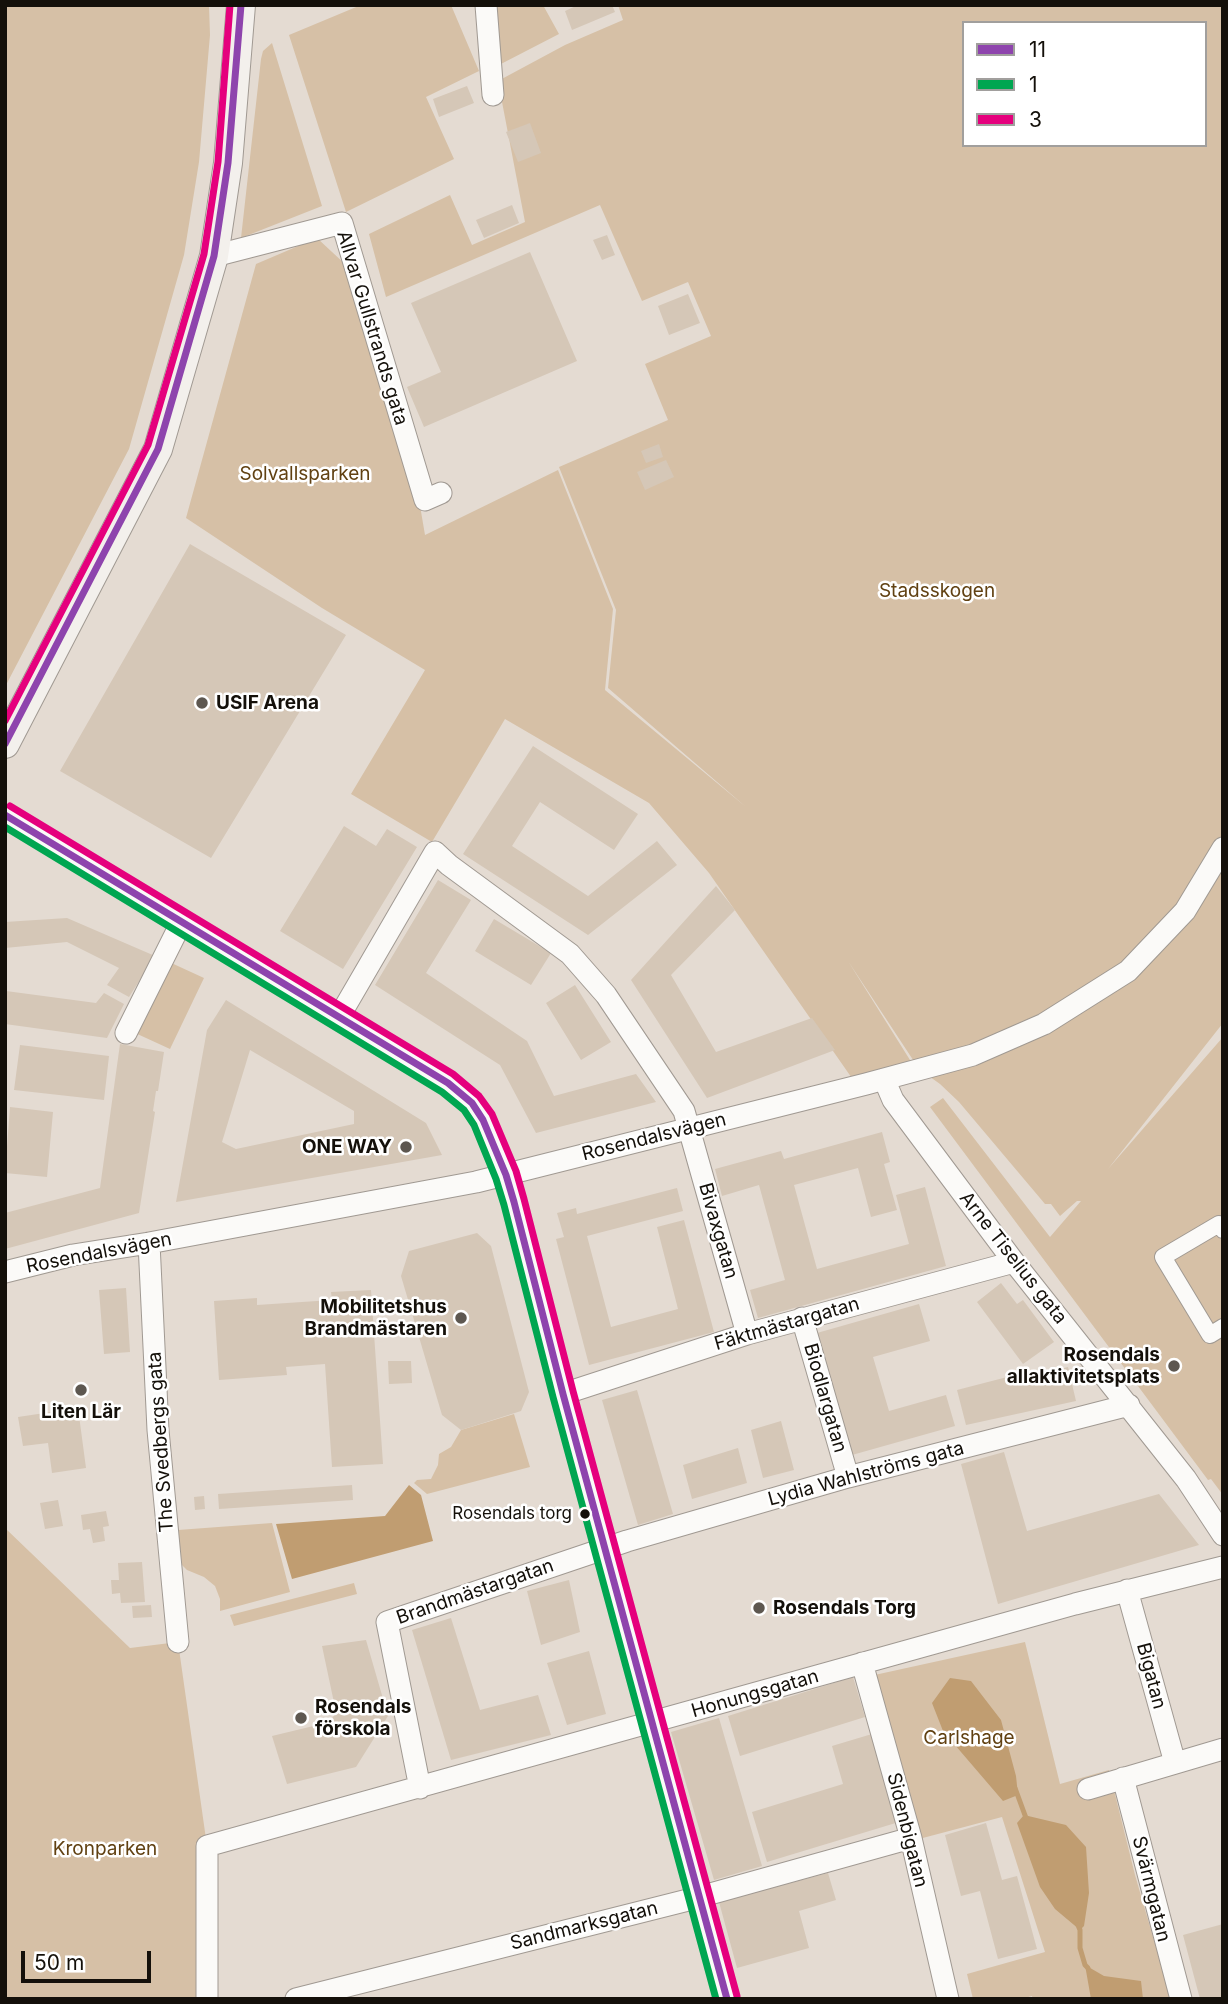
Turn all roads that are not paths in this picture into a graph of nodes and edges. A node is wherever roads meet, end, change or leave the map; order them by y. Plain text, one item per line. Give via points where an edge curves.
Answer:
1 (241, 5) edge
2 (486, 5) edge
3 (493, 96) dead end
4 (214, 256) junction
5 (441, 493) dead end
6 (5, 744) edge
7 (5, 815) edge
8 (1223, 848) edge
9 (181, 923) junction
10 (339, 1017) junction
11 (126, 1033) dead end
12 (884, 1079) junction
13 (689, 1128) junction
14 (506, 1175) junction
15 (1223, 1230) edge
16 (149, 1243) junction
17 (1014, 1262) junction
18 (5, 1272) edge
19 (802, 1318) junction
20 (1223, 1327) edge
21 (747, 1334) junction
22 (563, 1394) junction
23 (1129, 1405) junction
24 (848, 1477) junction
25 (1223, 1535) edge
26 (604, 1547) junction
27 (1223, 1567) edge
28 (1127, 1590) junction
29 (178, 1642) dead end
30 (862, 1662) junction
31 (652, 1723) junction
32 (1223, 1749) edge
33 (1175, 1763) junction
34 (1123, 1778) junction
35 (420, 1788) junction
36 (1088, 1789) dead end
37 (911, 1838) junction
38 (700, 1897) junction
39 (208, 1999) edge
40 (296, 1999) edge
41 (727, 1999) edge
42 (948, 1999) edge
43 (1181, 1999) edge

1 - 4 main road via 228,163
2 - 3 street
4 - 5 street, Allvar Gullstrands gata via 342,223 425,500
4 - 6 main road via 158,449
7 - 9 street
8 - 12 street, Rosendalsvägen via 1185,911 1128,971 1044,1024 973,1055
9 - 10 street
9 - 11 street
10 - 13 street, Bivaxgatan via 435,852 570,954 606,995 684,1111
10 - 14 street via 472,1103
12 - 13 street, Rosendalsvägen
12 - 17 street, Arne Tiselius gata via 893,1100
13 - 14 street, Rosendalsvägen
13 - 21 street, Bivaxgatan
14 - 16 street, Rosendalsvägen
14 - 22 street
15 - 20 street via 1219,1224 1163,1257 1210,1335
16 - 18 street, Rosendalsvägen
16 - 29 street, The Svedbergs gata via 158,1430
17 - 19 street, Fäktmästargatan
17 - 23 street, Arne Tiselius gata
19 - 21 street, Fäktmästargatan
19 - 24 street, Biodlargatan
21 - 22 street, Fäktmästargatan
22 - 26 street
23 - 24 street, Lydia Wahlströms gata
23 - 25 street, Arne Tiselius gata
24 - 26 street, Lydia Wahlströms gata
26 - 31 street
26 - 35 street, Brandmästargatan via 387,1622
27 - 28 street, Honungsgatan
28 - 30 street, Honungsgatan
28 - 33 street, Bigatan
30 - 31 street, Honungsgatan
30 - 37 street, Sidenbigatan
31 - 35 street, Honungsgatan
31 - 38 street
32 - 33 street
33 - 34 street
34 - 36 street
34 - 43 street, Svärmgatan
35 - 39 street, Honungsgatan via 207,1846
37 - 38 street, Sandmarksgatan
37 - 42 street, Sidenbigatan
38 - 40 street, Sandmarksgatan
38 - 41 street

